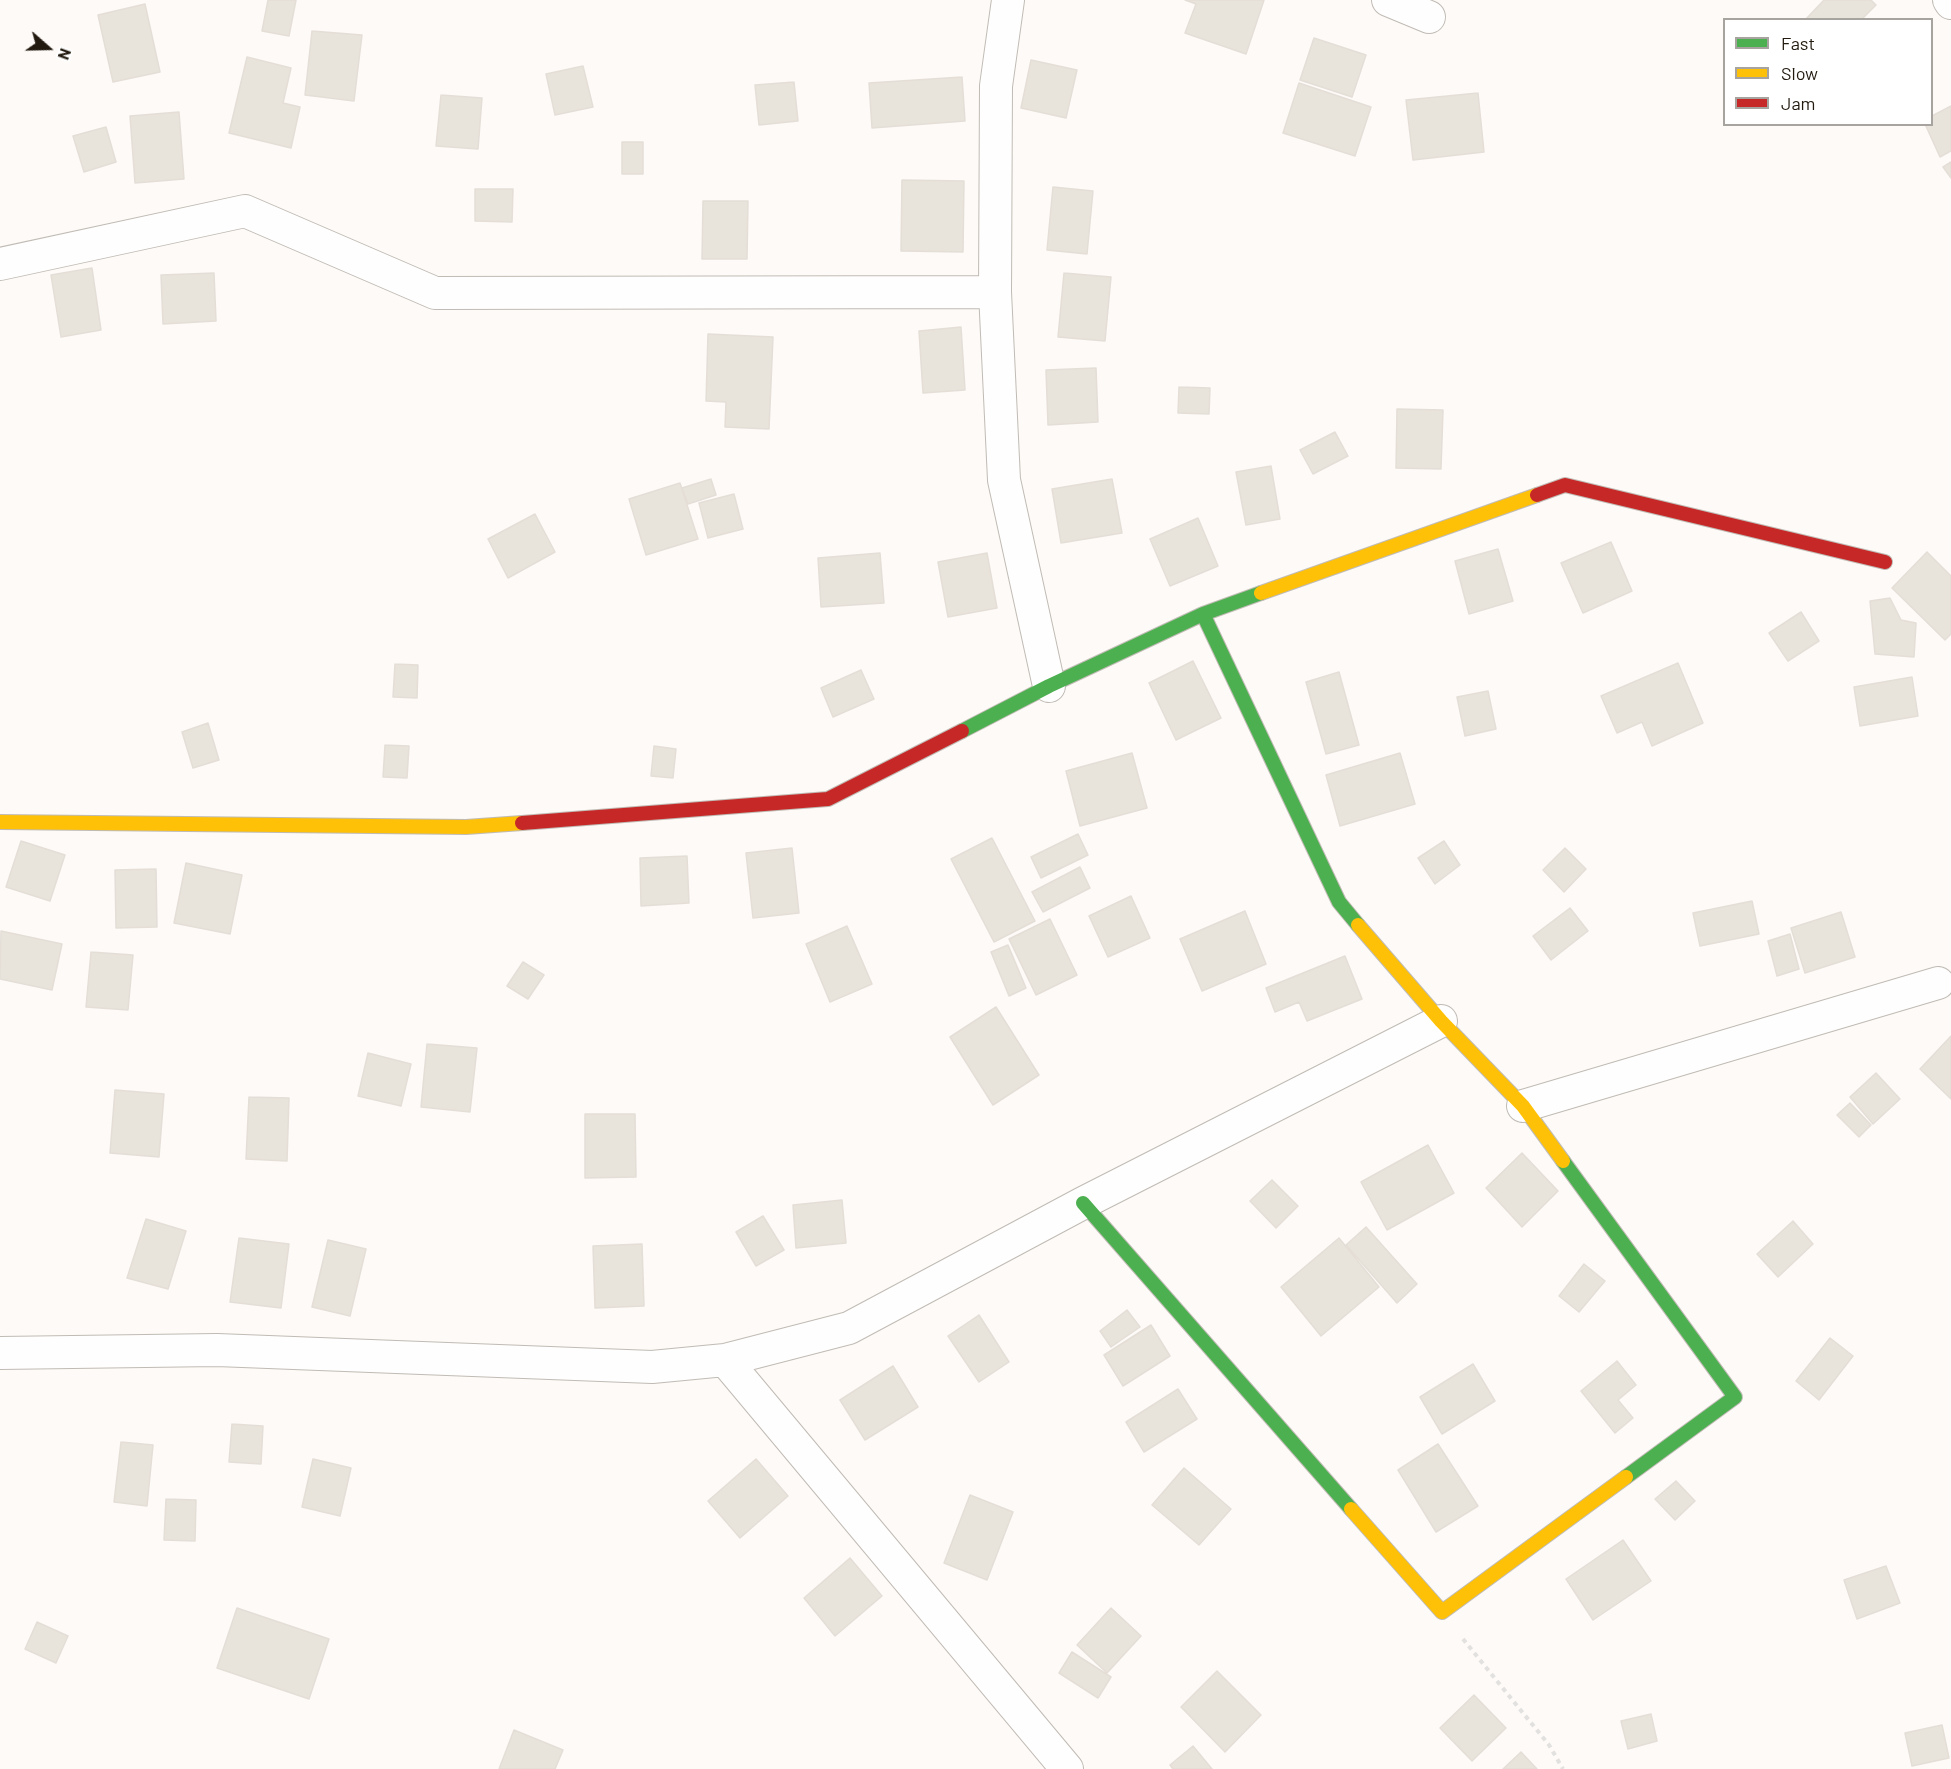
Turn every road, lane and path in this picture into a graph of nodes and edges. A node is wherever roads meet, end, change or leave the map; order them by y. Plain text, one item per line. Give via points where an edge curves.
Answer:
1 (1008, 0) edge
2 (1388, 0) edge
3 (1429, 16) dead end
4 (0, 264) edge
5 (995, 292) junction
6 (1885, 562) dead end
7 (1203, 614) junction
8 (1049, 686) junction
9 (0, 822) edge
10 (1938, 983) dead end
11 (1441, 1021) junction
12 (1523, 1106) junction
13 (1083, 1203) junction
14 (0, 1353) edge
15 (725, 1360) junction
16 (1442, 1612) junction
17 (1067, 1769) edge
18 (1563, 1769) edge

1 - 5 street via 996,86
2 - 3 street
4 - 5 street via 245,212 435,293
5 - 8 street via 1004,480
6 - 7 street via 1565,485
7 - 8 street
7 - 11 street via 1339,902
8 - 9 street via 828,799 466,827
10 - 12 street
11 - 12 street
11 - 13 street
12 - 16 street via 1735,1397
13 - 15 street via 849,1328
13 - 16 street
14 - 15 street via 217,1350 652,1367
15 - 17 street
16 - 18 path via 1549,1745

